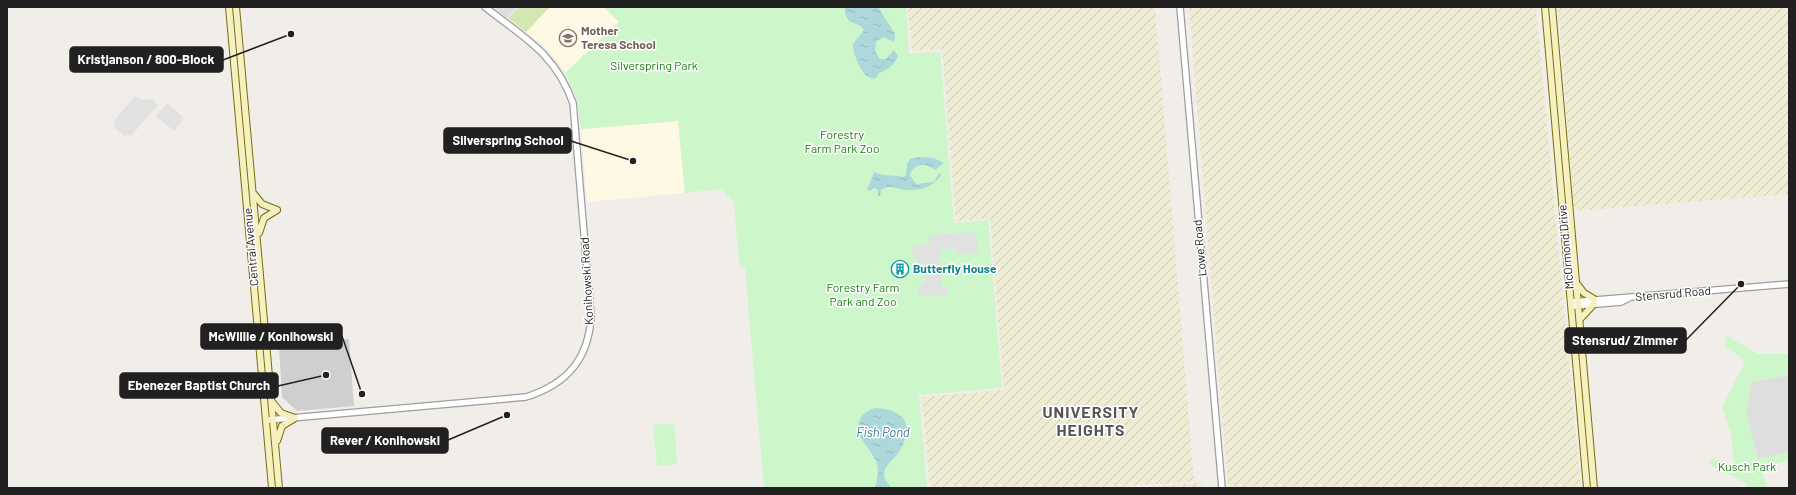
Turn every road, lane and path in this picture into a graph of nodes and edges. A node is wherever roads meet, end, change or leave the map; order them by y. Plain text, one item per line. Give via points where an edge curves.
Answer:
1 (229, 7) edge
2 (236, 7) edge
3 (485, 7) edge
4 (1180, 7) edge
5 (1545, 7) edge
6 (1552, 7) edge
7 (253, 194) junction
8 (258, 238) junction
9 (1577, 283) junction
10 (1789, 284) edge
11 (1594, 301) junction
12 (1578, 303) junction
13 (1572, 304) junction
14 (1580, 319) junction
15 (272, 402) junction
16 (295, 418) junction
17 (270, 420) junction
18 (276, 444) junction
19 (272, 488) edge
20 (279, 488) edge
21 (1222, 488) edge
22 (1587, 488) edge
23 (1594, 488) edge

1 - 17 main road, Central Avenue
2 - 7 main road, Central Avenue
3 - 16 street, Konihowski Road via 550,60 562,76 573,103 591,316 589,336 582,356 554,386 526,397
4 - 21 street, Lowe Road
5 - 13 main road, McOrmond Drive
6 - 9 main road, McOrmond Drive
7 - 8 main road, Central Avenue
7 - 8 main road via 262,204 277,210 264,218
8 - 15 main road, Central Avenue
9 - 11 main road
9 - 12 main road, McOrmond Drive
10 - 11 street, Stensrud Road via 1629,298 1622,302
11 - 12 street, Stensrud Road
11 - 14 main road
12 - 13 street, Stensrud Road
12 - 14 main road, McOrmond Drive
13 - 22 main road, McOrmond Drive
14 - 23 main road, McOrmond Drive
15 - 16 main road via 281,413
15 - 17 main road, Central Avenue
16 - 17 street, Konihowski Road
16 - 18 main road via 281,428
17 - 18 main road, Central Avenue
17 - 19 main road, Central Avenue
18 - 20 main road, Central Avenue

